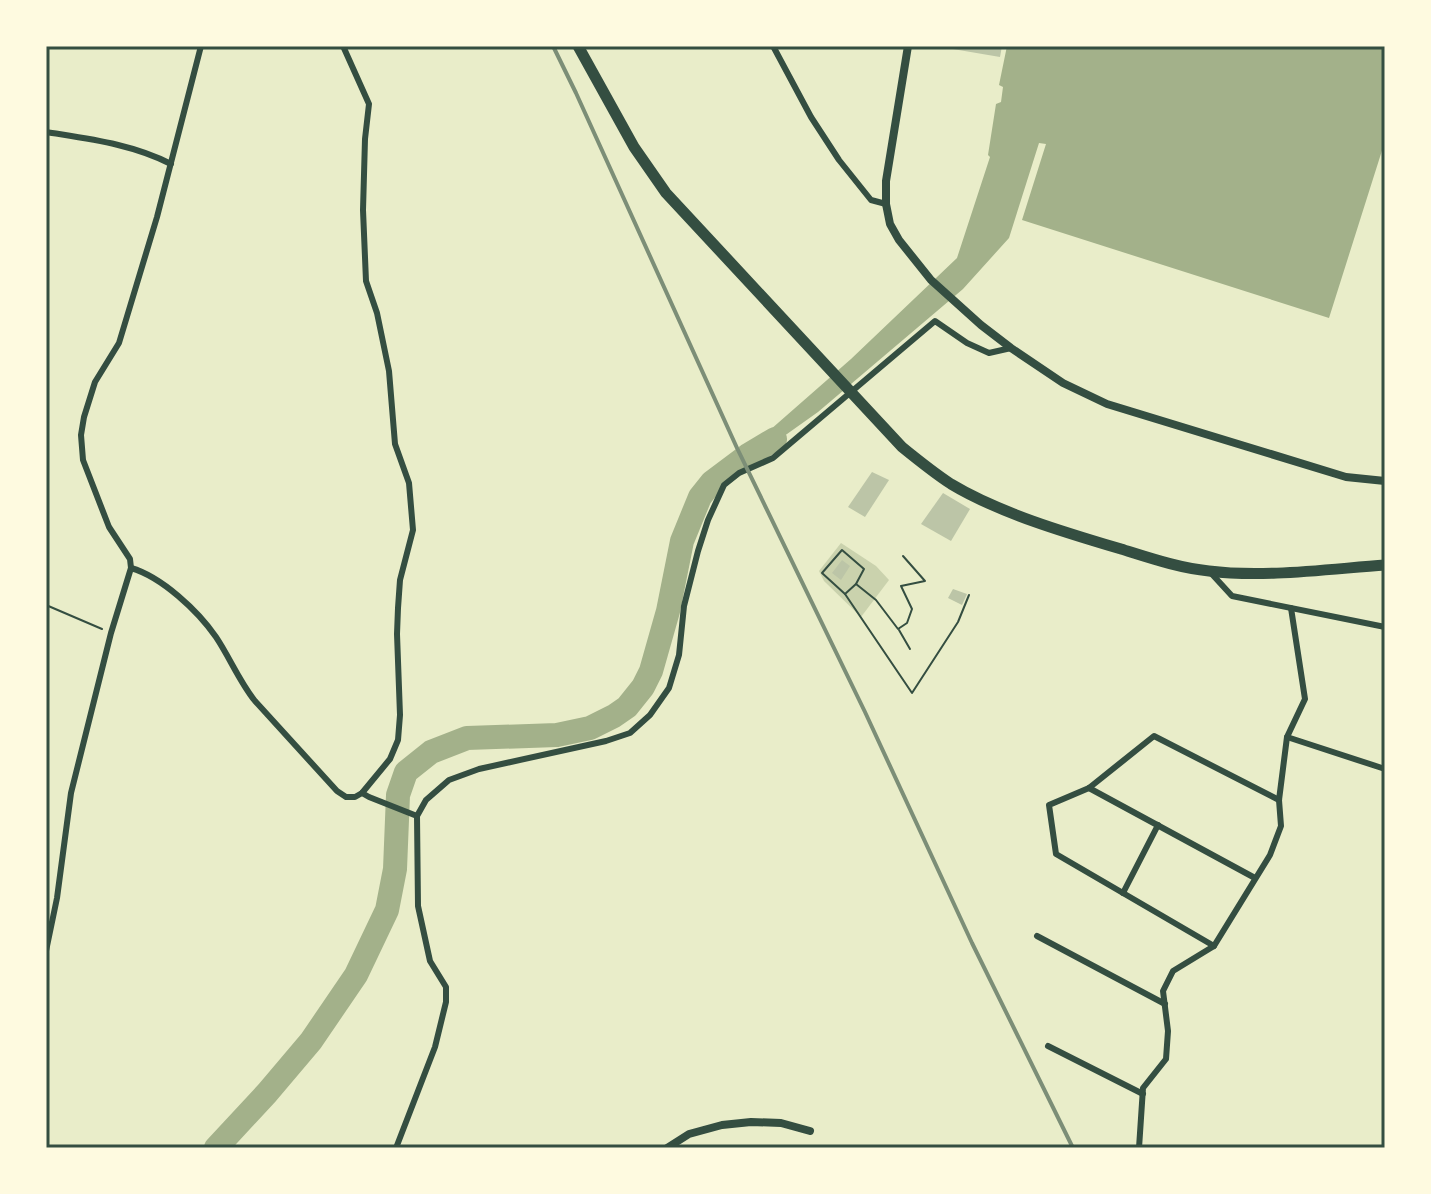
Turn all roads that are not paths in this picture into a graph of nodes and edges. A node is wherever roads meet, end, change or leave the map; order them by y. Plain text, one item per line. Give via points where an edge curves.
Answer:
1 (201, 46) edge
2 (343, 46) edge
3 (578, 46) edge
4 (773, 46) edge
5 (908, 46) edge
6 (46, 132) edge
7 (171, 164) junction
8 (886, 204) junction
9 (1011, 348) junction
10 (850, 390) junction
11 (1385, 481) edge
12 (1385, 565) edge
13 (131, 568) junction
14 (1210, 572) junction
15 (1291, 608) junction
16 (1385, 627) edge
17 (1287, 737) junction
18 (1385, 769) edge
19 (1089, 788) junction
20 (362, 793) junction
21 (1279, 800) junction
22 (417, 816) junction
23 (1158, 825) junction
24 (1255, 878) junction
25 (1123, 893) junction
26 (1037, 936) dead end
27 (1214, 946) junction
28 (46, 951) edge
29 (1165, 1004) junction
30 (1048, 1046) dead end
31 (1143, 1094) junction
32 (810, 1131) dead end
33 (396, 1148) edge
34 (667, 1148) edge
35 (1139, 1148) edge

1 - 7 street
2 - 20 street via 369,104 363,210 366,281 389,371 395,444 409,483 413,530 400,580 398,740 390,759
3 - 10 highway via 666,193
4 - 8 street via 839,160 871,200
5 - 8 street
6 - 7 street via 111,142
7 - 13 street via 119,343 95,382 81,435 83,460
8 - 9 street via 899,240 931,280
9 - 10 street via 989,353 935,321
9 - 11 street via 1063,383 1107,404 1346,477
10 - 14 highway via 902,447 952,485 1101,543
10 - 22 street via 773,458 724,485 698,551 669,688 650,715 630,733 606,741 449,780
12 - 14 highway
13 - 20 street via 155,580 205,622 243,686 337,791 346,797
13 - 28 street via 71,793
14 - 15 street via 1232,596
15 - 16 street
15 - 17 street via 1305,699
17 - 18 street
17 - 21 street
19 - 21 street via 1154,736
19 - 23 street
19 - 25 street via 1049,805 1056,854
20 - 22 street
21 - 24 street via 1281,826
22 - 33 street via 418,906 430,961 446,987 446,1002 435,1047
23 - 24 street
23 - 25 street
24 - 27 street
25 - 27 street
26 - 29 street
27 - 29 street via 1173,971 1163,991
29 - 31 street via 1166,1059
30 - 31 street
31 - 35 street
32 - 34 street via 781,1123 722,1125 689,1134

